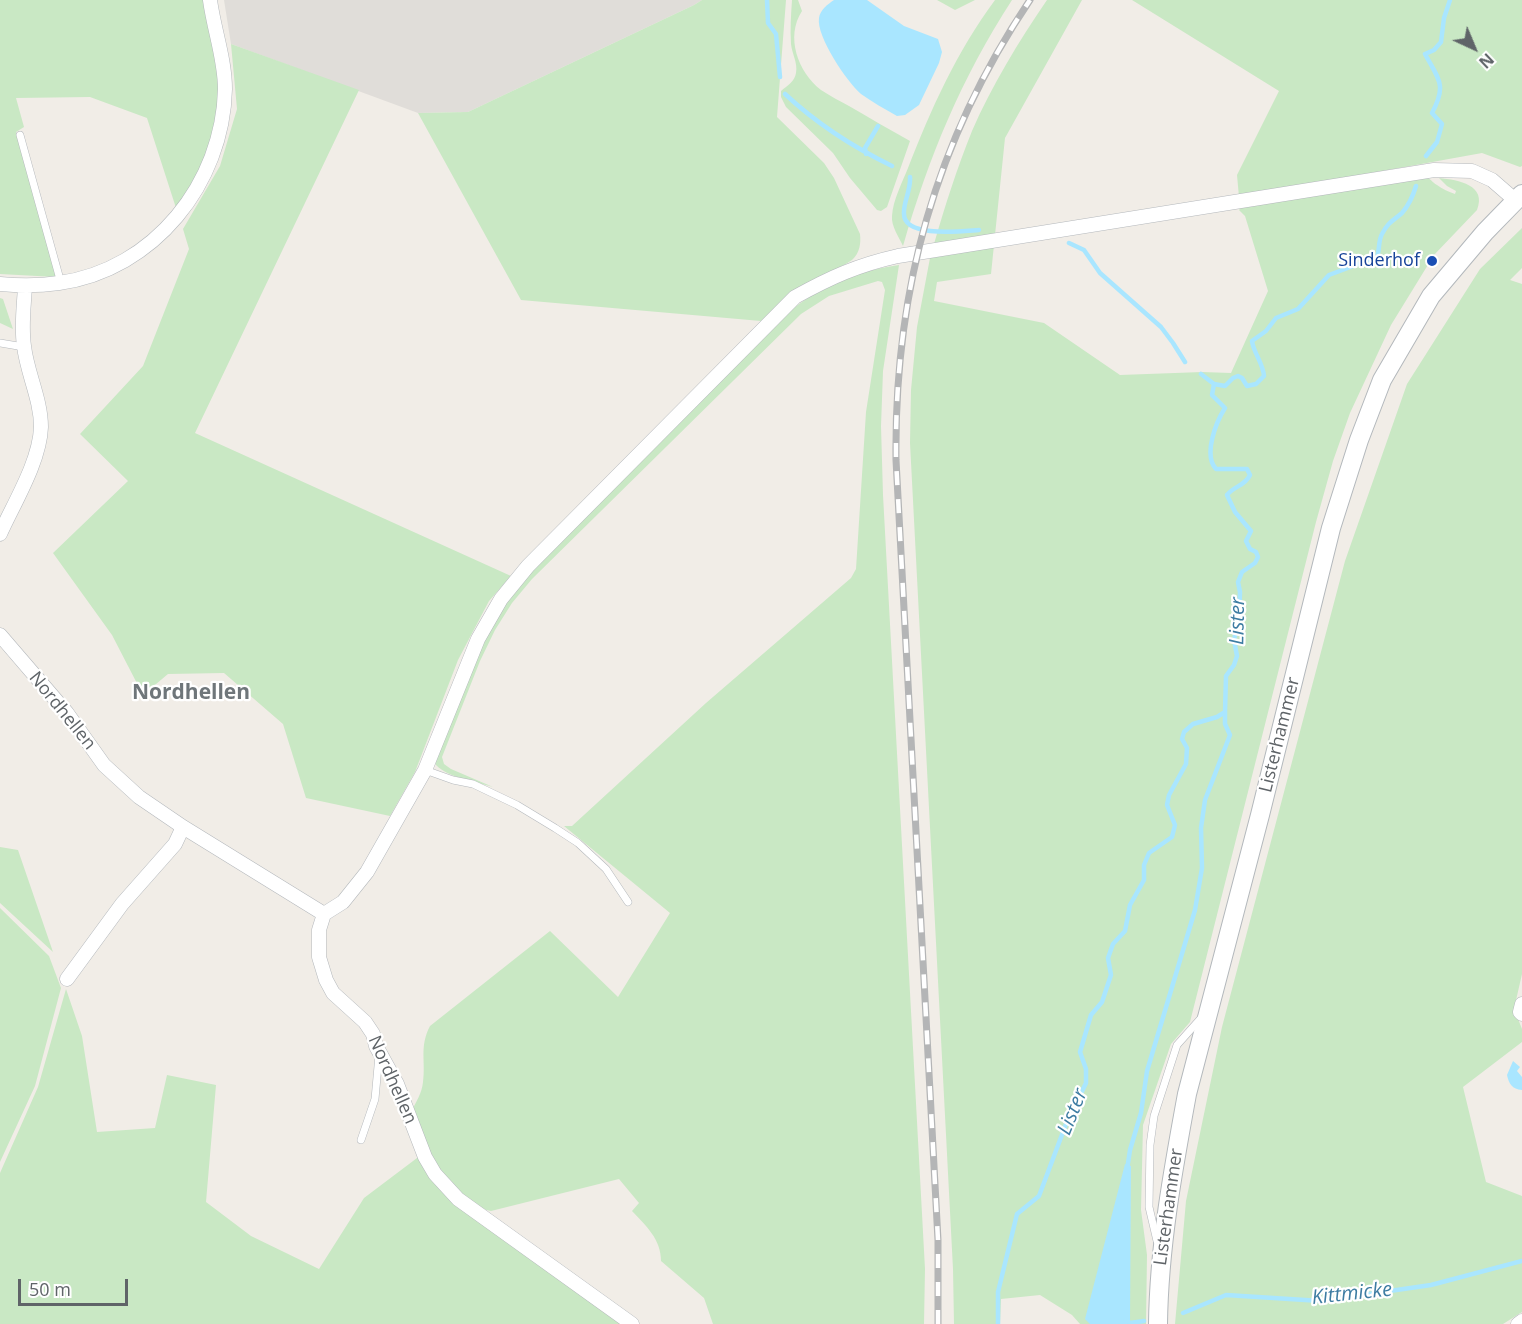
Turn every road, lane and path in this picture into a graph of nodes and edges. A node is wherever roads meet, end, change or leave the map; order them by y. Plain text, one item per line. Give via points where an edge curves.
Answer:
1 (210, 0) edge
2 (20, 135) dead end
3 (1519, 197) edge
4 (61, 283) junction
5 (0, 284) edge
6 (25, 286) junction
7 (0, 343) edge
8 (24, 347) junction
9 (0, 534) edge
10 (0, 635) edge
11 (424, 770) junction
12 (183, 827) junction
13 (628, 902) dead end
14 (324, 914) junction
15 (67, 979) dead end
16 (1522, 1004) edge
17 (1207, 1011) junction
18 (1522, 1014) edge
19 (380, 1053) junction
20 (361, 1140) dead end
21 (1162, 1259) junction
22 (1522, 1321) edge
23 (632, 1324) edge
24 (1158, 1324) edge
25 (1518, 1324) edge

1 - 4 street via 224,64 225,89 209,168 181,212 142,249 120,264
2 - 4 lane
3 - 11 street via 1472,171 1434,170 898,255 836,274 795,297 528,566 501,599 478,639
3 - 17 main road, Listerhammer via 1431,296 1382,380 1359,440 1331,528
4 - 6 street
5 - 6 street
6 - 8 street
7 - 8 lane
8 - 9 street via 41,427 31,466
10 - 12 street, Nordhellen via 67,713 104,765 139,797
11 - 13 lane via 473,784 555,828 606,868
11 - 14 street via 367,872 343,902
12 - 14 street, Nordhellen
12 - 15 street via 175,844 122,903
14 - 19 street, Nordhellen via 319,930 319,957 326,980 333,993 365,1022
16 - 18 street
17 - 21 main road, Listerhammer via 1170,1185
17 - 21 lane via 1177,1045 1154,1116 1149,1207
19 - 20 lane via 375,1099
19 - 23 street, Nordhellen via 397,1084 425,1157 458,1199
21 - 24 main road, Listerhammer
22 - 25 street

